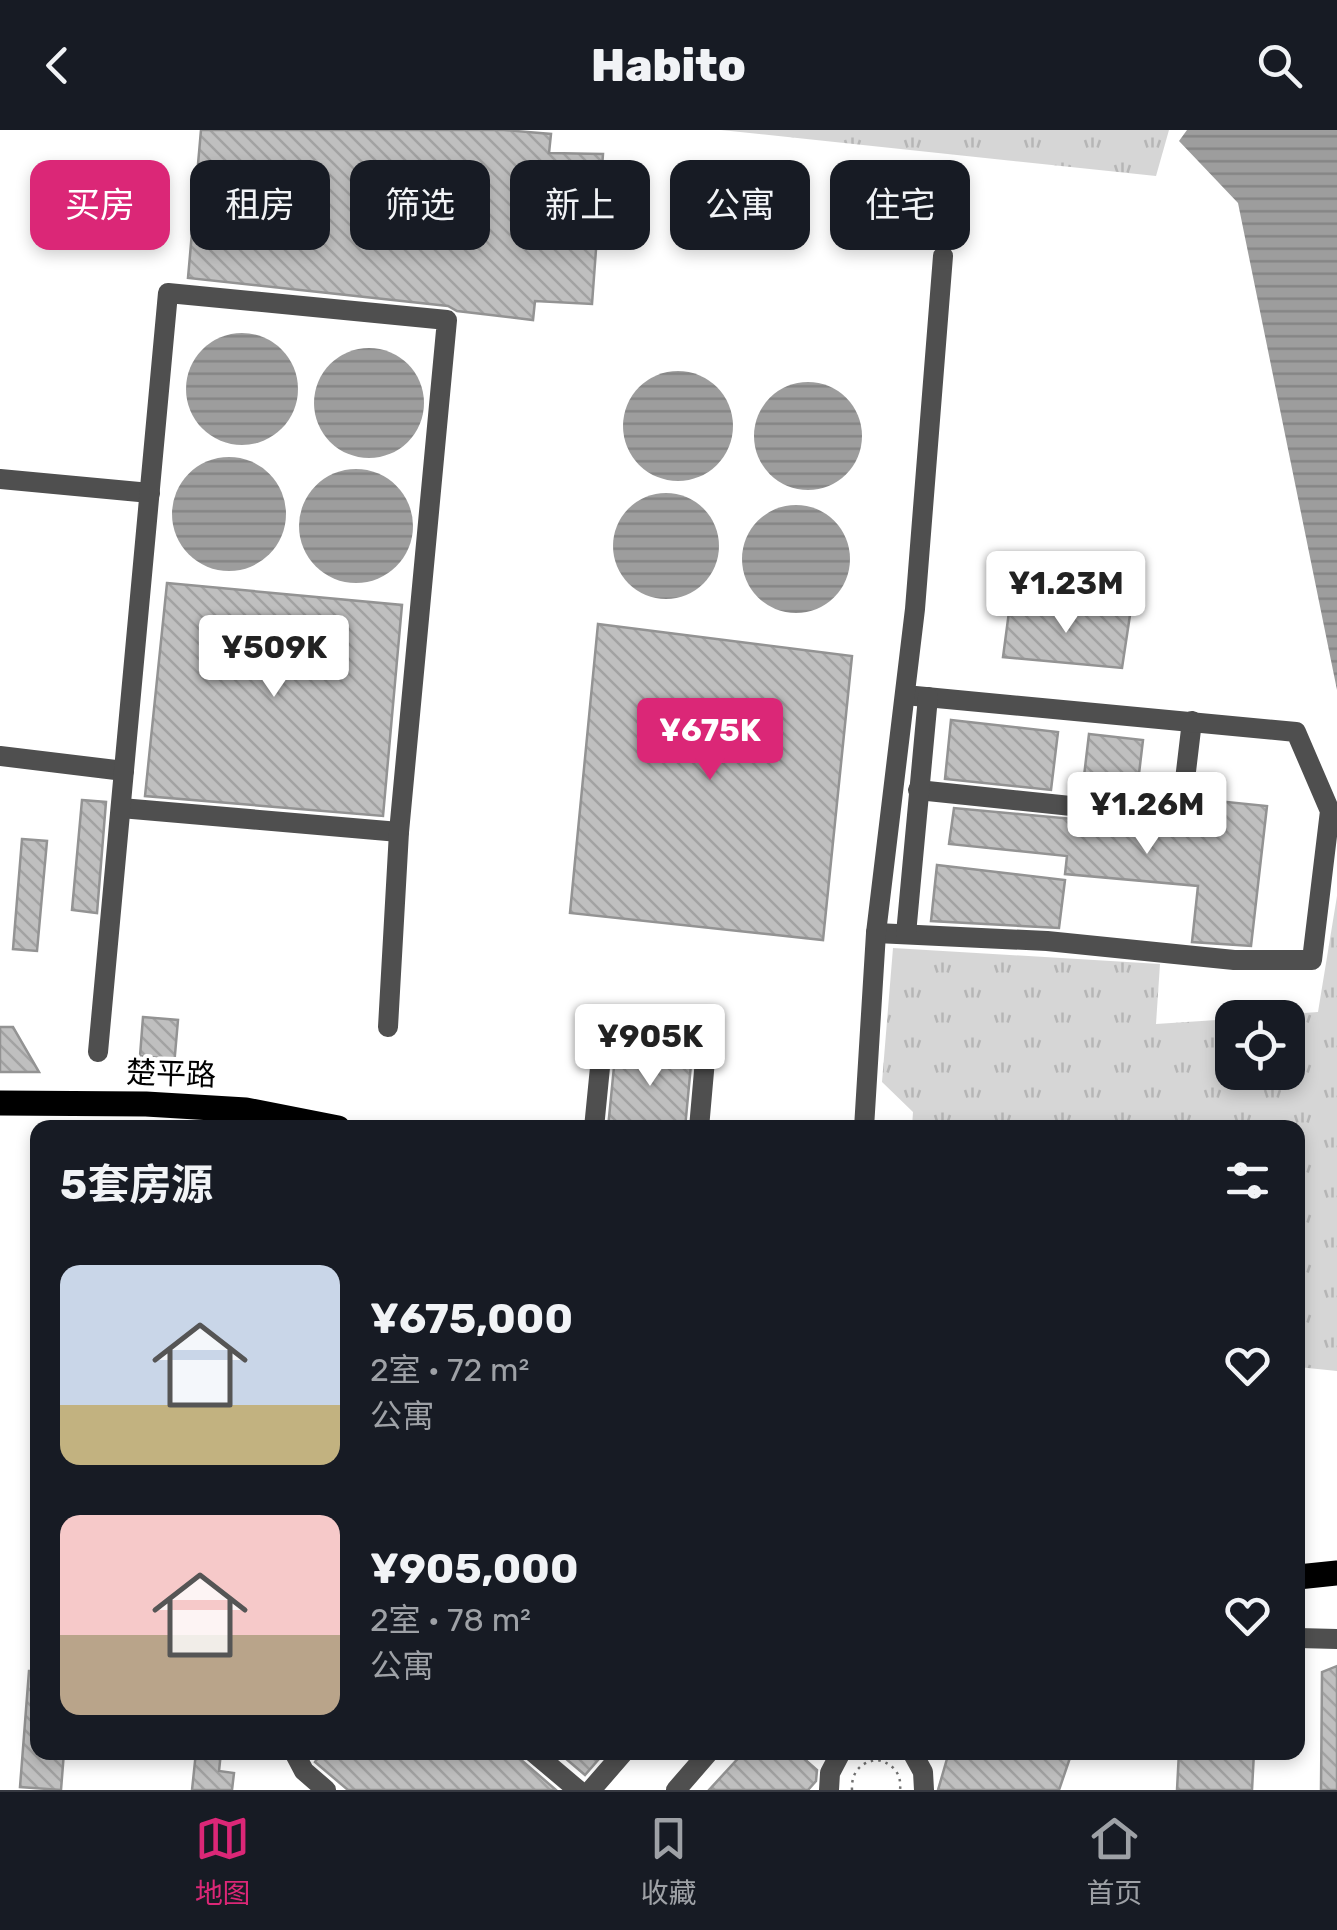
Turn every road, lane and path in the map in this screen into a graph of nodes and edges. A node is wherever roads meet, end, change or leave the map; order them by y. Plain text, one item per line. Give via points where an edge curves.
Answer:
1 (943, 256) dead end
2 (0, 479) edge
3 (150, 493) junction
4 (905, 695) junction
5 (928, 697) junction
6 (1192, 721) junction
7 (0, 756) edge
8 (124, 771) junction
9 (918, 790) junction
10 (121, 808) junction
11 (399, 832) junction
12 (876, 933) junction
13 (906, 934) junction
14 (388, 1027) dead end
15 (98, 1052) dead end
16 (0, 1103) edge
17 (0, 1120) edge
18 (30, 1120) edge
19 (297, 1120) edge
20 (595, 1120) edge
21 (699, 1120) edge
22 (864, 1120) edge
23 (1337, 1574) edge
24 (1305, 1576) edge
25 (1337, 1590) edge
26 (1305, 1592) edge
27 (1305, 1638) edge
28 (1337, 1639) edge
29 (298, 1760) edge
30 (542, 1760) edge
31 (617, 1760) edge
32 (702, 1760) edge
33 (837, 1760) edge
34 (916, 1760) edge
35 (597, 1783) edge
36 (326, 1790) edge
37 (578, 1790) edge
38 (620, 1790) edge
39 (676, 1790) edge
40 (829, 1790) edge
41 (852, 1790) edge
42 (900, 1790) edge
43 (924, 1790) edge

1 - 4 street
2 - 3 street
3 - 8 street
3 - 11 street via 168,294 446,320
4 - 5 street
4 - 12 street
5 - 6 street
5 - 9 street
6 - 9 street via 1182,805 1166,816
6 - 13 street via 1296,732 1330,811 1312,960
7 - 8 street
8 - 10 street
9 - 13 street
10 - 11 street
10 - 15 street
11 - 14 street
12 - 13 street
12 - 22 street
16 - 19 main road, 楚平路 via 146,1104
17 - 18 main road, 楚平路
20 - 21 street via 604,1027 707,1037
23 - 24 main road
25 - 26 main road
27 - 28 street
29 - 36 street
30 - 37 street
31 - 35 street
32 - 39 street
33 - 40 street
34 - 43 street
35 - 38 street
41 - 42 path via 858,1768 876,1760 894,1768

